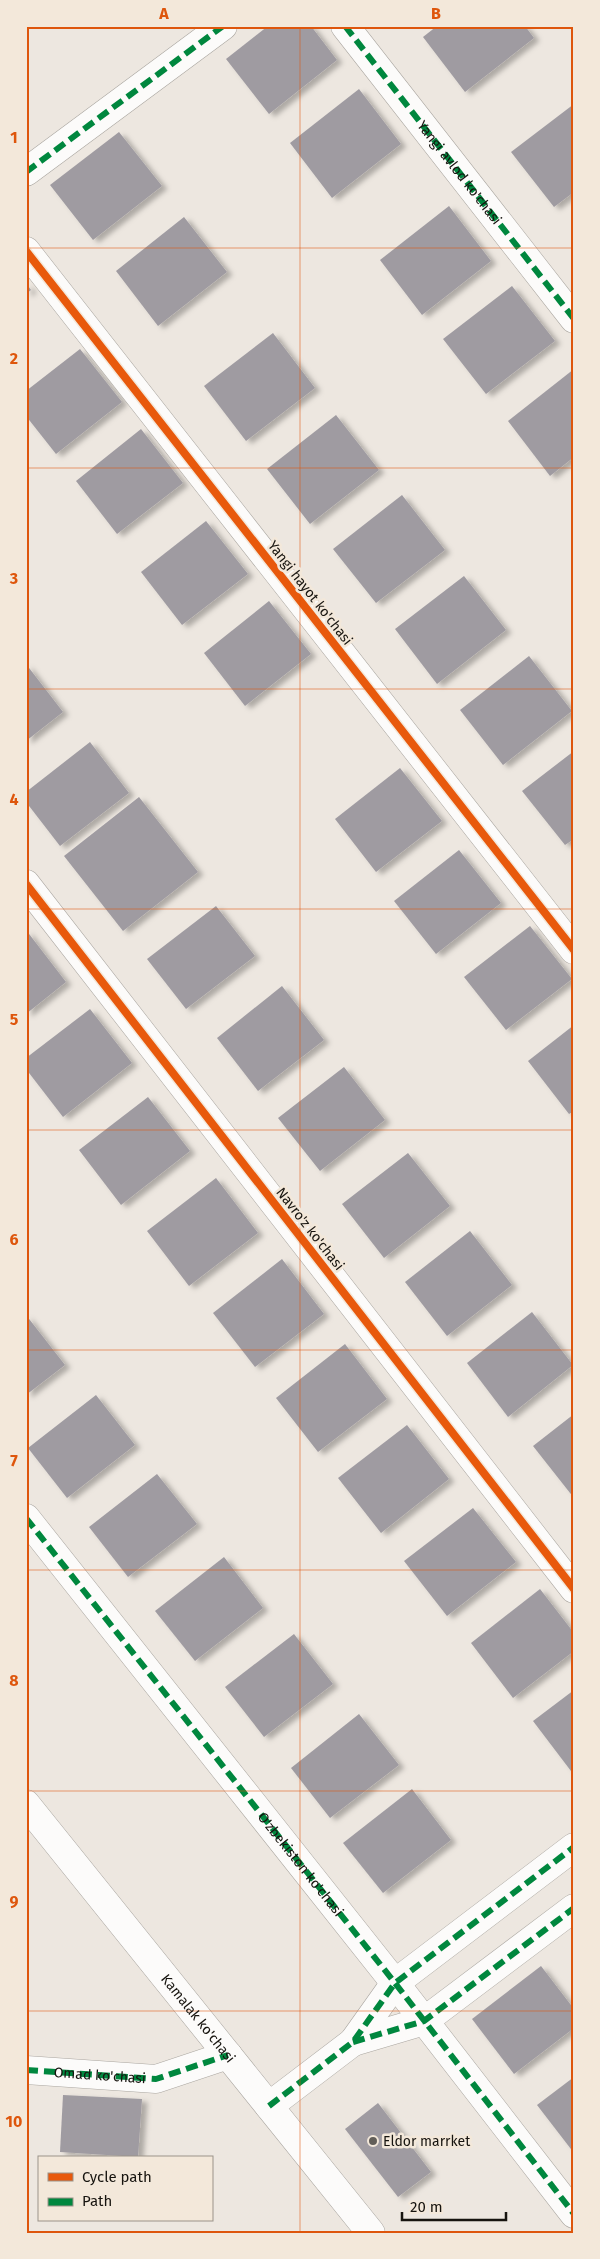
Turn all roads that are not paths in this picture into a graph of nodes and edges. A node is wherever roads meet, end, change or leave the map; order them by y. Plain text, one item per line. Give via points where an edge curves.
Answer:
1 (223, 26) edge
2 (345, 26) edge
3 (26, 172) edge
4 (26, 251) edge
5 (574, 320) edge
6 (26, 884) edge
7 (574, 950) edge
8 (26, 1518) edge
9 (574, 1589) edge
10 (26, 1804) edge
11 (574, 1847) edge
12 (574, 1908) edge
13 (395, 1983) junction
14 (424, 2021) junction
15 (353, 2042) junction
16 (228, 2055) junction
17 (26, 2070) edge
18 (269, 2106) junction
19 (574, 2214) edge
20 (371, 2233) edge

1 - 3 street
2 - 5 street, Yangi avlod ko'chasi
4 - 7 street, Yangi hayot ko'chasi
6 - 9 street, Navro'z ko'chasi
8 - 13 street, O'zbekiston ko'chasi
10 - 16 street, Kamalak ko'chasi
11 - 13 street
12 - 14 street
13 - 14 street, O'zbekiston ko'chasi
13 - 15 street
14 - 15 street
14 - 19 street, O'zbekiston ko'chasi
15 - 18 street
16 - 17 street, Omad ko'chasi via 156,2079
16 - 18 street, Kamalak ko'chasi
18 - 20 street, Kamalak ko'chasi

